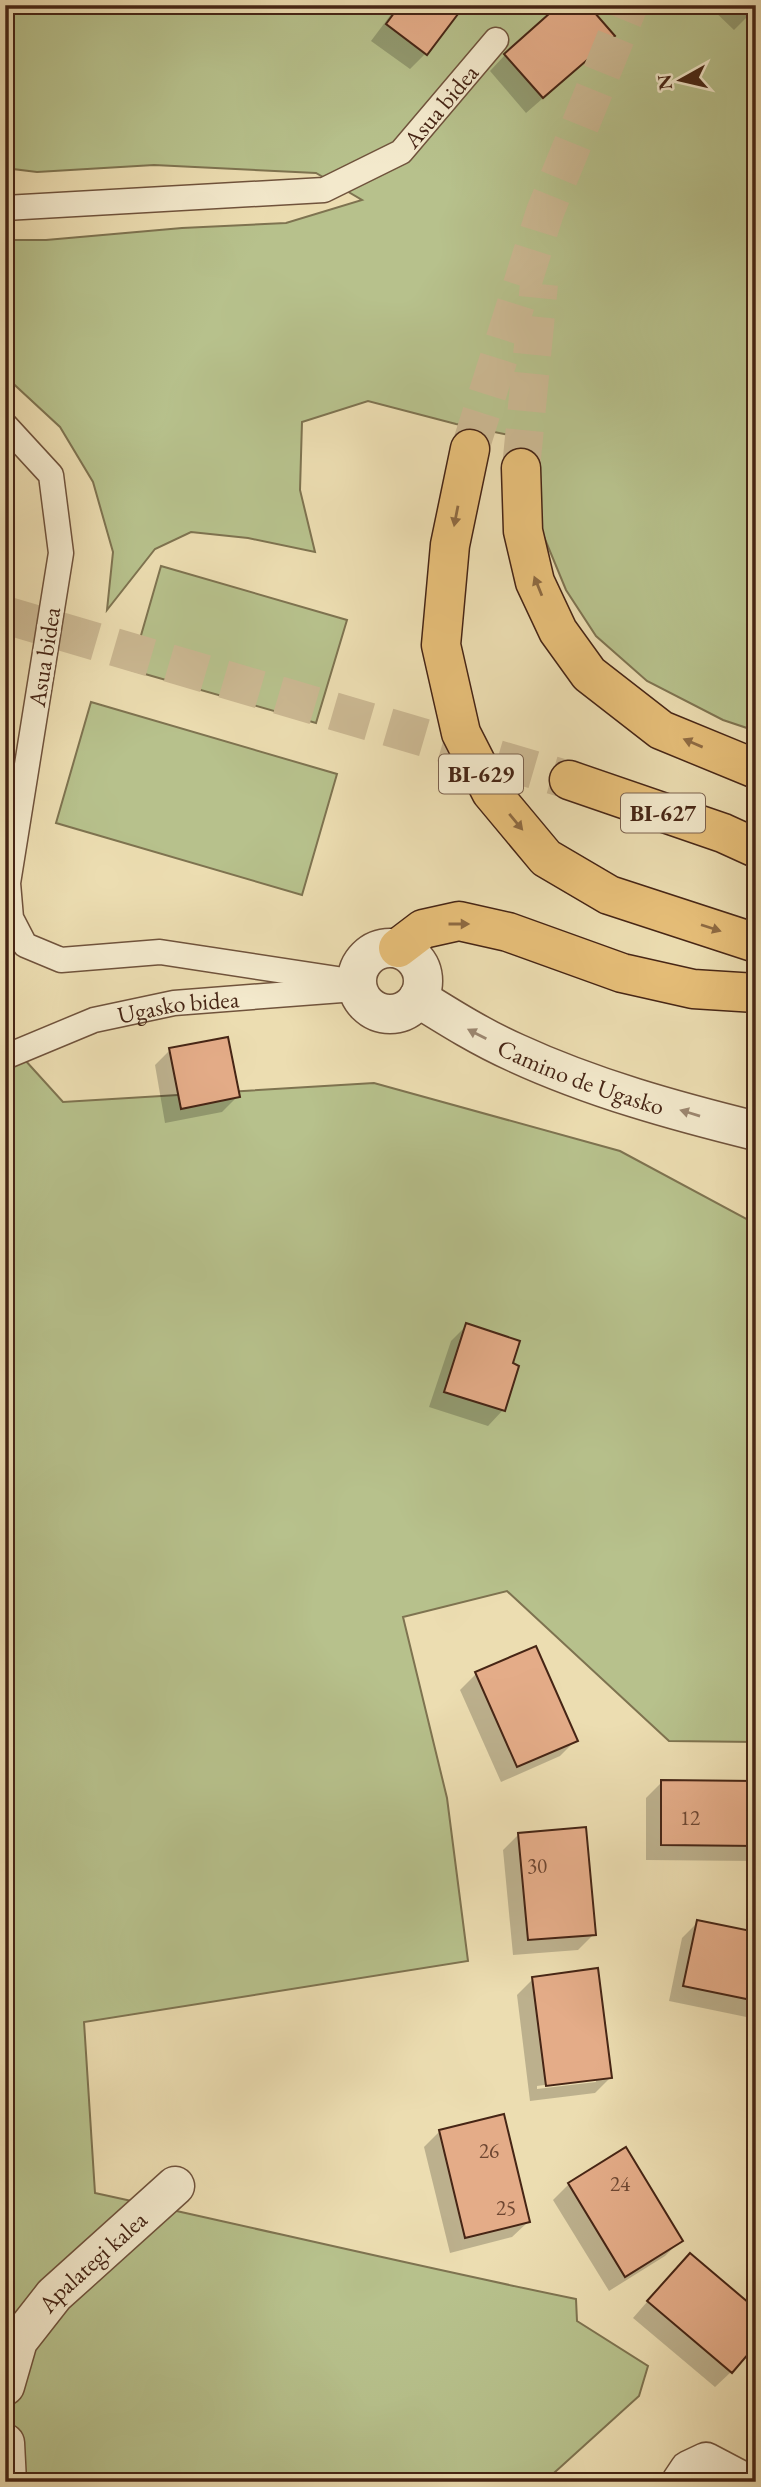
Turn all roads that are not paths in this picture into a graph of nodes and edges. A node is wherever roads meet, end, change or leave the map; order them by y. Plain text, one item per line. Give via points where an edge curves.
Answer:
1 (496, 40) dead end
2 (5, 208) edge
3 (5, 425) edge
4 (470, 449) tunnel mouth
5 (522, 468) tunnel mouth
6 (756, 769) edge
7 (569, 780) tunnel mouth
8 (756, 849) edge
9 (756, 943) edge
10 (398, 948) junction
11 (357, 985) junction
12 (756, 993) edge
13 (418, 998) junction
14 (5, 1056) edge
15 (756, 1131) edge
16 (175, 2186) dead end
17 (5, 2386) edge
18 (5, 2443) edge
19 (7, 2482) edge
20 (681, 2482) edge
21 (744, 2482) edge

1 - 2 lane, Asua bidea via 401,152 324,190
3 - 11 lane, Asua bidea via 51,475 61,553 8,883 11,918 25,945 61,960 160,952
4 -> 9 main road, BI-629 via 450,545 441,645 461,733 491,792 546,858 609,895
6 -> 5 main road via 661,730 589,674 558,631 535,582 523,531
7 - 8 main road, BI-627 via 723,833
10 - 11 street via 387,947 367,957 360,966
10 -> 12 main road via 423,929 459,921 508,932 622,973 693,989
10 - 13 street via 420,968 423,988
11 - 13 street via 362,999 380,1013 402,1012
11 - 14 lane, Ugasko bidea via 174,1003 94,1020
15 -> 13 street, Camino de Ugasko via 616,1091 517,1054
16 - 17 street, Apalategi kalea via 54,2295 18,2341
18 - 19 street
20 - 21 street via 689,2470 706,2462

